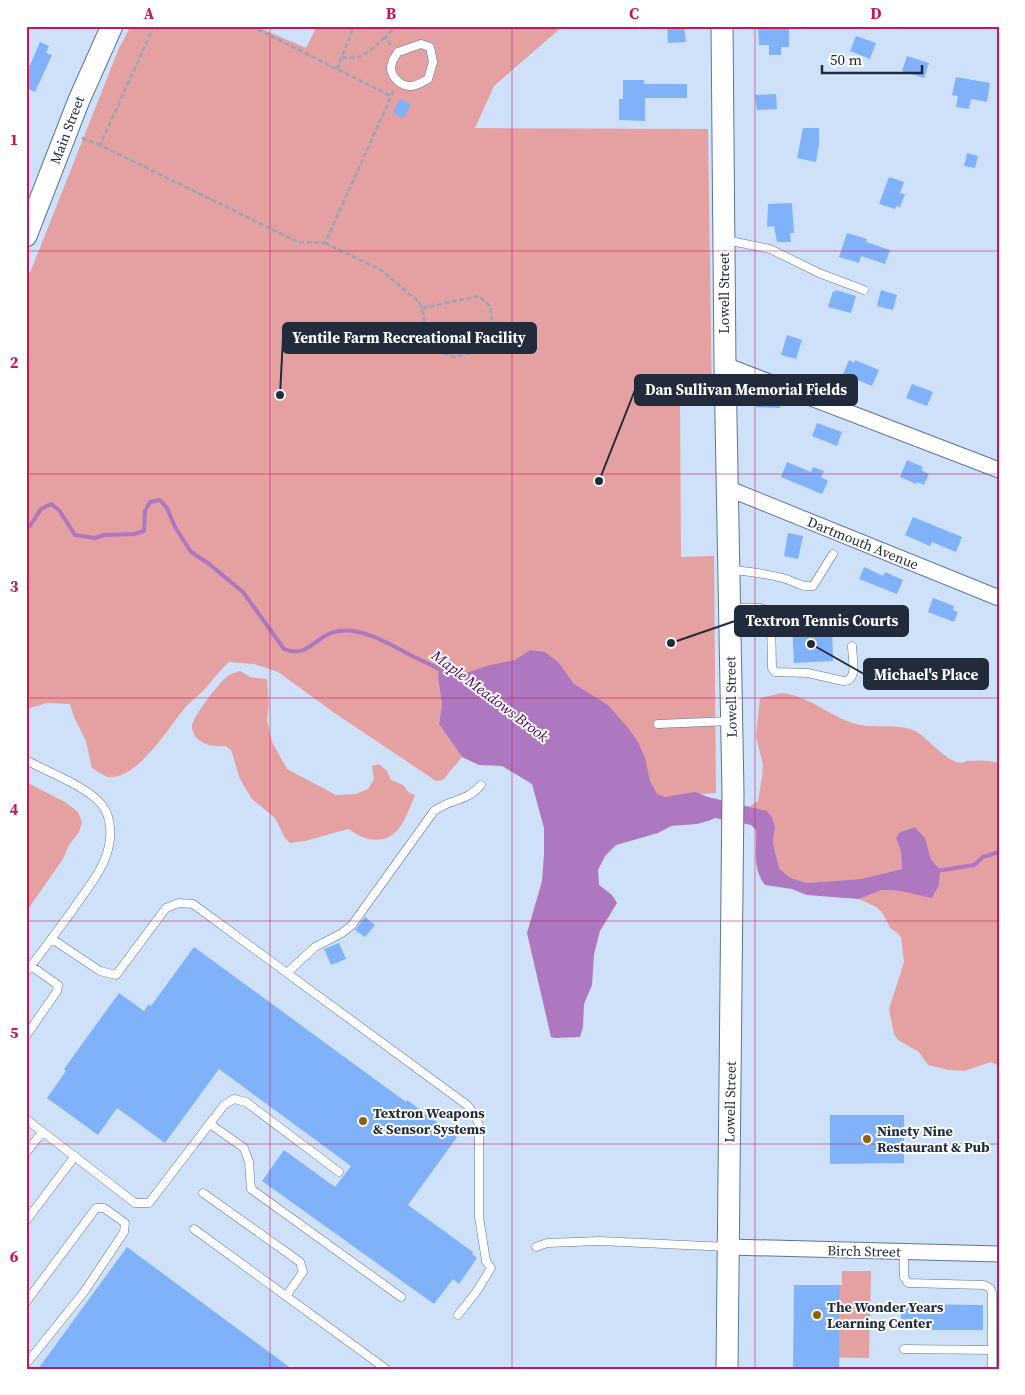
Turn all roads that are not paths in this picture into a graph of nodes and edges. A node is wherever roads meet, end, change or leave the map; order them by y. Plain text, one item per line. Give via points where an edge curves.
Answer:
1 (112, 26) edge
2 (722, 26) edge
3 (398, 52) joint
4 (27, 230) edge
5 (724, 240) junction
6 (864, 290) dead end
7 (725, 365) junction
8 (999, 470) edge
9 (727, 488) junction
10 (833, 554) dead end
11 (729, 570) junction
12 (999, 598) edge
13 (730, 608) junction
14 (852, 646) dead end
15 (732, 721) junction
16 (658, 724) dead end
17 (26, 760) edge
18 (481, 785) dead end
19 (52, 938) junction
20 (29, 969) edge
21 (286, 973) junction
22 (26, 1036) edge
23 (26, 1119) edge
24 (210, 1124) junction
25 (42, 1132) junction
26 (26, 1154) edge
27 (75, 1156) junction
28 (339, 1172) dead end
29 (203, 1193) dead end
30 (26, 1221) edge
31 (194, 1229) dead end
32 (536, 1247) dead end
33 (729, 1247) junction
34 (904, 1252) junction
35 (999, 1254) edge
36 (286, 1296) junction
37 (402, 1297) dead end
38 (26, 1302) edge
39 (458, 1315) dead end
40 (904, 1349) dead end
41 (992, 1350) junction
42 (26, 1364) edge
43 (386, 1369) edge
44 (727, 1369) edge
45 (992, 1369) edge

1 - 4 main road, Main Street
2 - 5 main road, Lowell Street
3 - 3 lane via 391,64 392,75 399,83 417,85 428,79 433,62 430,47 421,44
5 - 6 lane via 770,249
5 - 7 main road, Lowell Street
7 - 8 street
7 - 9 main road, Lowell Street
9 - 11 main road, Lowell Street
9 - 12 street, Dartmouth Avenue
10 - 11 lane via 814,586 806,587 753,571
11 - 13 main road, Lowell Street
13 - 14 lane via 761,608 769,612 772,668 775,672 806,672 848,681 853,673
13 - 15 main road, Lowell Street
15 - 16 lane
15 - 33 main road, Lowell Street
17 - 19 lane via 85,790 101,804 108,816 110,843 100,867
18 - 21 lane via 468,797 434,811 352,924 315,947
19 - 20 lane
19 - 21 lane via 100,971 116,974 166,908 188,903
20 - 22 lane via 58,985
21 - 39 lane via 466,1104 476,1116 480,1131 479,1217 486,1262 490,1268 477,1292
23 - 25 lane
24 - 27 lane via 149,1203 136,1203
24 - 28 lane via 226,1103 240,1099
24 - 37 lane via 244,1148 249,1162 251,1189
25 - 26 lane
25 - 27 lane
27 - 30 lane
29 - 36 lane via 300,1262 303,1272
31 - 36 lane
32 - 33 lane via 547,1243 600,1241
33 - 34 street, Birch Street
33 - 44 main road, Lowell Street
34 - 35 street, Birch Street
34 - 41 lane via 904,1278 908,1283 989,1287 992,1293
36 - 43 lane
38 - 42 lane via 96,1208 104,1208 125,1223 124,1232 84,1292
40 - 41 lane
41 - 45 lane

